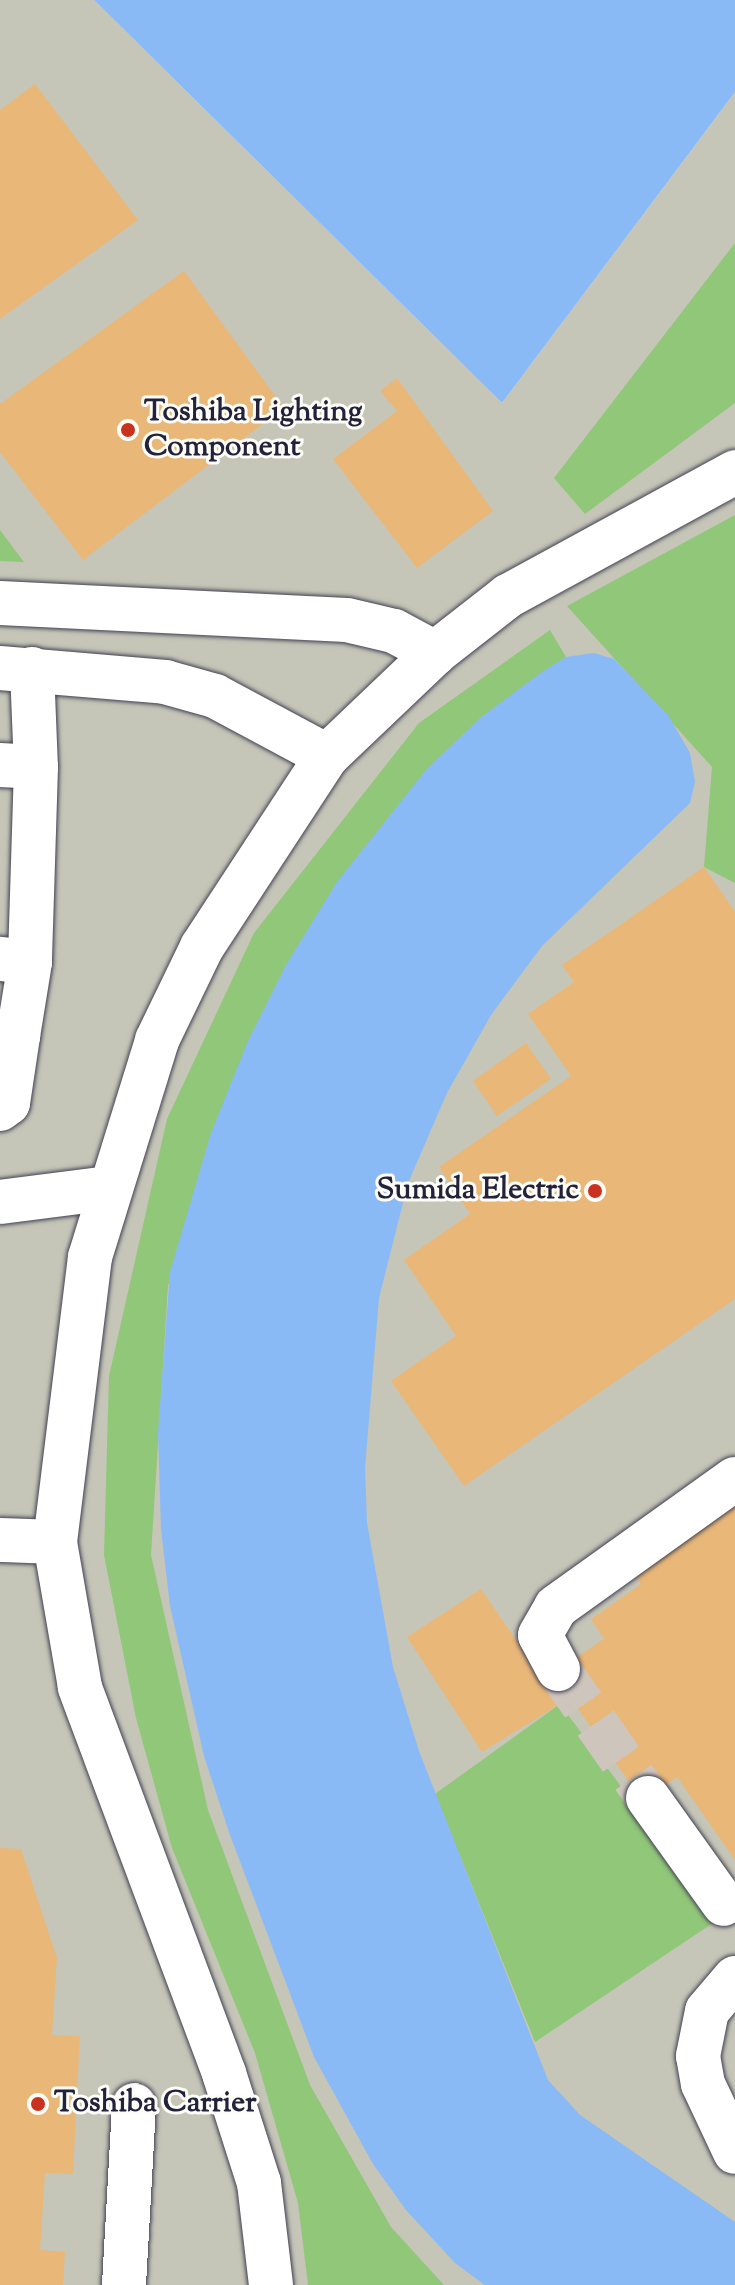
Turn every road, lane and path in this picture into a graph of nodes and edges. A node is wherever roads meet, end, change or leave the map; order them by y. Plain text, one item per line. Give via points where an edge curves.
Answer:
1 (735, 472) edge
2 (0, 603) edge
3 (435, 653) junction
4 (16, 669) edge
5 (327, 756) junction
6 (18, 766) edge
7 (17, 842) edge
8 (15, 960) edge
9 (9, 1042) edge
10 (0, 1109) edge
11 (110, 1188) junction
12 (0, 1202) edge
13 (735, 1479) edge
14 (0, 1540) edge
15 (55, 1542) junction
16 (558, 1669) tunnel mouth
17 (648, 1798) tunnel mouth
18 (724, 1904) dead end
19 (735, 1978) edge
20 (134, 2105) dead end
21 (735, 2152) edge
22 (124, 2285) edge
23 (271, 2285) edge

1 - 3 street via 508,596
2 - 3 street via 347,620 394,631
3 - 5 street
4 - 5 street via 95,672 178,685 215,696
4 - 6 street
5 - 11 street via 202,947 157,1040
6 - 7 street
7 - 8 street
8 - 9 street
9 - 10 street via 8,1103
11 - 12 street
11 - 15 street via 90,1257
13 - 16 street via 556,1607 540,1635
14 - 15 street
15 - 23 street via 80,1687 224,2073 259,2183
17 - 18 street
19 - 21 street via 707,2011 698,2056 708,2096
20 - 22 street

